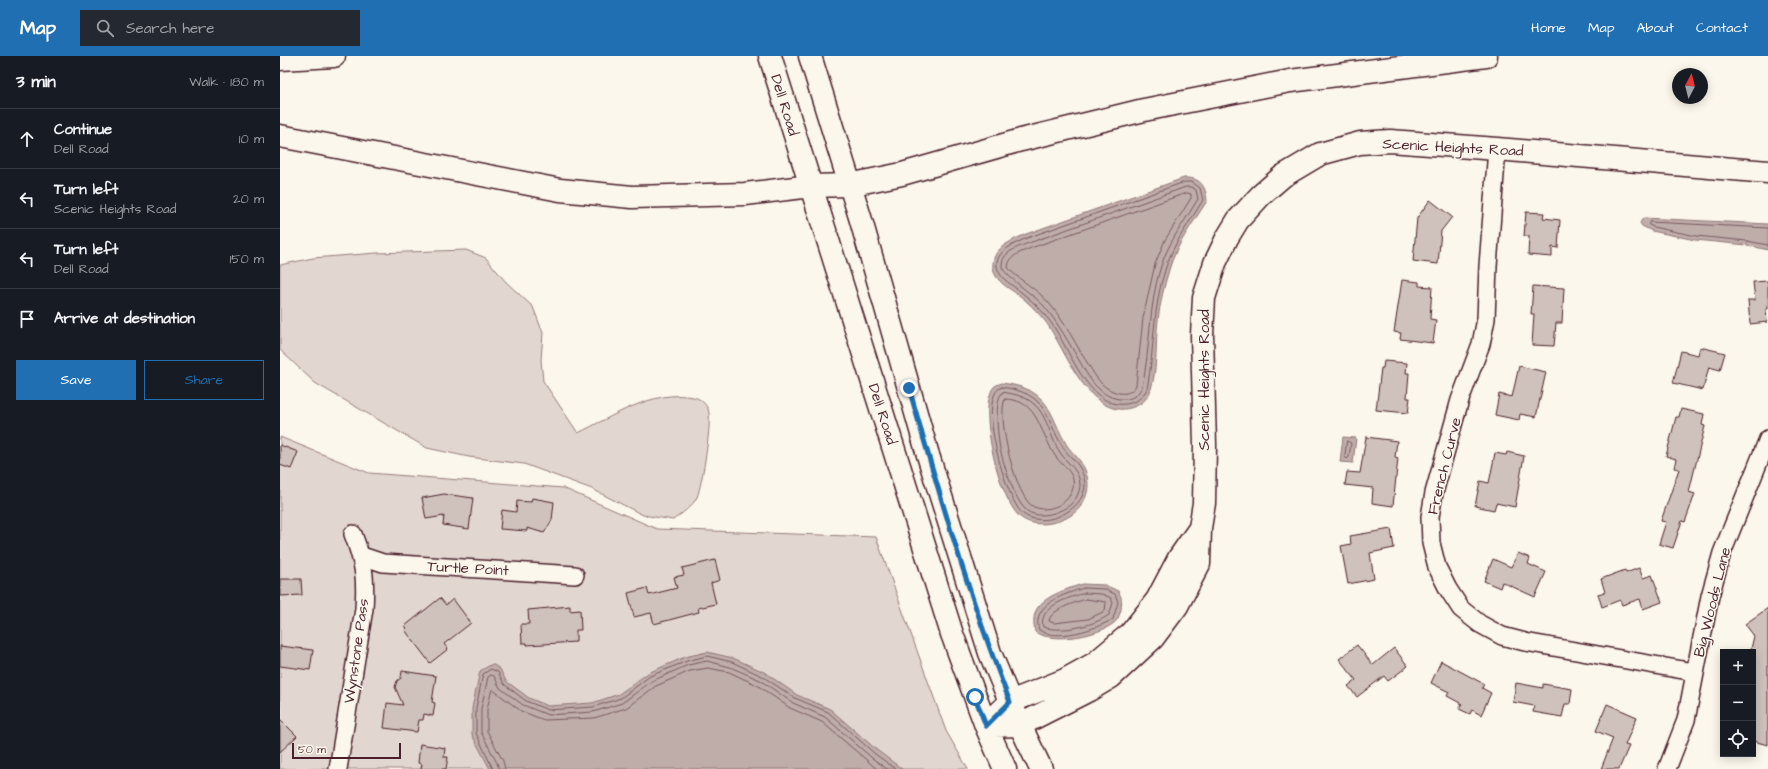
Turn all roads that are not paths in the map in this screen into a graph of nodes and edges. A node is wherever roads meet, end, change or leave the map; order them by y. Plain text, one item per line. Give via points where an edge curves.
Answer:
1 (334, 56) edge
2 (770, 56) edge
3 (810, 56) edge
4 (1486, 56) edge
5 (280, 59) edge
6 (280, 136) edge
7 (1496, 148) junction
8 (1768, 172) edge
9 (849, 185) junction
10 (811, 186) junction
11 (1768, 439) edge
12 (1200, 528) junction
13 (353, 534) dead end
14 (362, 556) junction
15 (575, 575) dead end
16 (1694, 672) junction
17 (1010, 702) junction
18 (1020, 725) junction
19 (986, 726) junction
20 (338, 769) edge
21 (1005, 769) edge
22 (1041, 769) edge
23 (1667, 769) edge

1 - 5 main road
2 - 10 main road, Dell Road
3 - 9 main road, Dell Road
4 - 9 main road via 1290,80 1152,108 1021,140 902,174
6 - 10 main road via 560,190 632,197 745,194
7 - 8 main road, Scenic Heights Road
7 - 12 main road, Scenic Heights Road via 1390,141 1360,143 1320,154 1283,176 1238,220 1215,264 1204,298 1204,503
7 - 16 street, French Curve via 1486,319 1434,493 1430,517 1431,543 1437,566 1461,608 1480,624 1502,636
9 - 10 main road
9 - 17 main road, Dell Road via 928,454 990,653
10 - 19 main road, Dell Road via 952,634
11 - 16 street, Big Woods Lane via 1722,553
12 - 17 main road, Scenic Heights Road via 1179,558 1157,600 1131,632 1094,664 1065,680
12 - 18 main road, Scenic Heights Road via 1199,564 1177,606 1153,638 1110,677
13 - 14 street, Wynstone Pass
14 - 15 street, Turtle Point via 383,563
14 - 20 street, Wynstone Pass via 366,583 364,609
16 - 23 street, Big Woods Lane via 1686,720
17 - 18 main road, Dell Road
17 - 19 main road, Scenic Heights Road
18 - 19 main road, Scenic Heights Road
18 - 22 main road, Dell Road
19 - 21 main road, Dell Road

